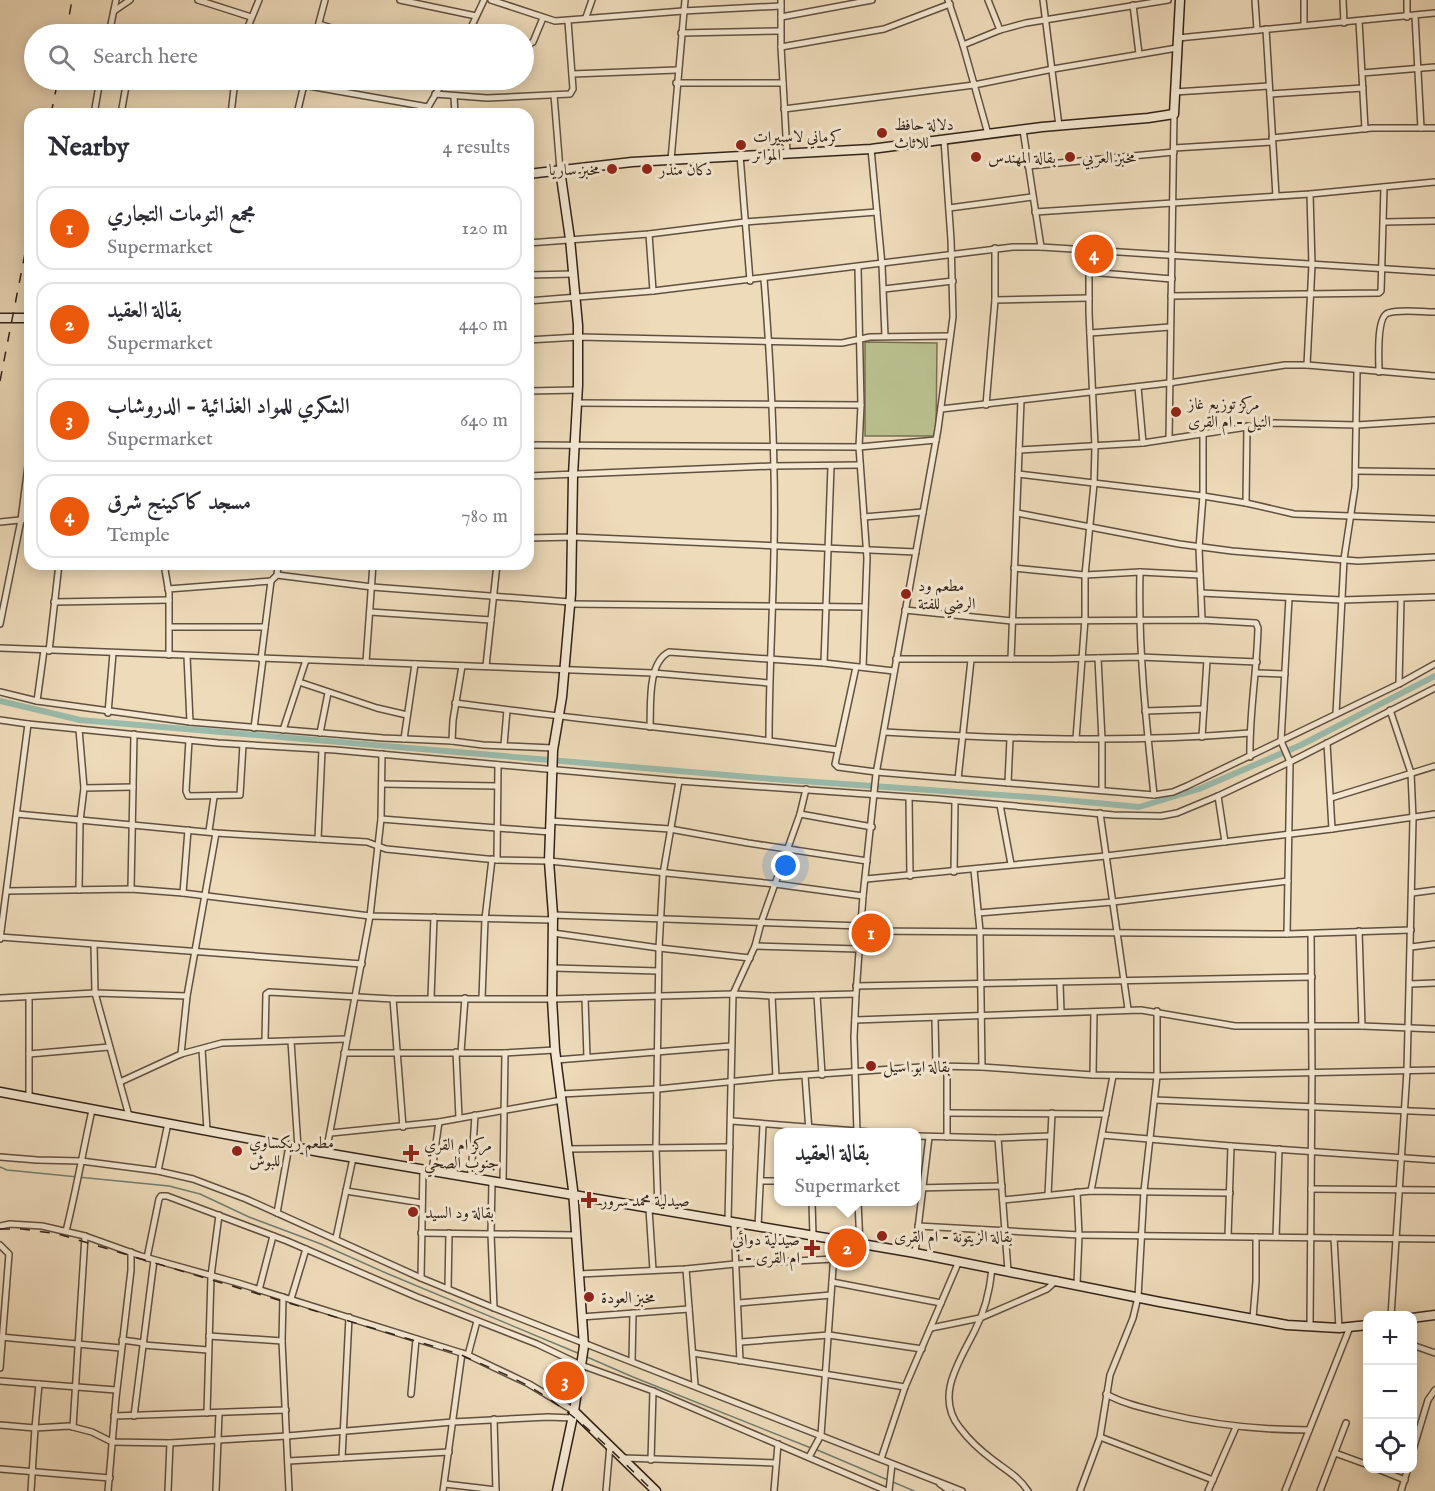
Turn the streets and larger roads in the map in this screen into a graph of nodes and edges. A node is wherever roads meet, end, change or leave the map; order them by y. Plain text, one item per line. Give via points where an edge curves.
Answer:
1 (116, 0) edge
2 (130, 0) edge
3 (198, 0) edge
4 (259, 0) edge
5 (325, 0) edge
6 (400, 0) edge
7 (484, 0) edge
8 (491, 0) edge
9 (592, 0) edge
10 (685, 0) edge
11 (872, 0) edge
12 (988, 0) edge
13 (1043, 0) edge
14 (1168, 0) edge
15 (1180, 0) edge
16 (1255, 0) edge
17 (1304, 0) edge
18 (1343, 0) edge
19 (1407, 0) edge
20 (949, 2) edge
21 (781, 3) edge
22 (1132, 5) junction
23 (114, 11) junction
24 (683, 11) junction
25 (1435, 13) edge
26 (251, 16) junction
27 (476, 16) junction
28 (1415, 16) junction
29 (586, 17) junction
30 (781, 17) junction
31 (1407, 17) junction
32 (543, 18) junction
33 (1046, 19) junction
34 (568, 21) junction
35 (1359, 21) junction
36 (1344, 22) junction
37 (111, 24) edge
38 (248, 24) edge
39 (319, 24) edge
40 (472, 24) edge
41 (1304, 25) junction
42 (1266, 29) junction
43 (1000, 30) junction
44 (1257, 30) junction
45 (780, 31) junction
46 (681, 33) junction
47 (1178, 38) junction
48 (534, 40) edge
49 (963, 45) junction
50 (781, 47) junction
51 (1177, 48) junction
52 (1138, 54) junction
53 (1435, 67) edge
54 (1418, 68) junction
55 (677, 69) junction
56 (1053, 69) junction
57 (1362, 73) junction
58 (572, 74) junction
59 (676, 83) junction
60 (783, 83) junction
61 (974, 85) junction
62 (1269, 86) junction
63 (1363, 88) junction
64 (98, 90) edge
65 (125, 90) edge
66 (234, 90) edge
67 (302, 90) edge
68 (344, 90) edge
69 (438, 90) edge
70 (1175, 92) junction
71 (435, 94) junction
72 (1270, 94) junction
73 (554, 95) junction
74 (454, 97) junction
75 (428, 107) joint
76 (95, 108) edge
77 (122, 108) edge
78 (232, 108) edge
79 (298, 108) edge
80 (455, 108) edge
81 (784, 110) junction
82 (1174, 114) junction
83 (1059, 126) junction
84 (1421, 128) junction
85 (1435, 128) edge
86 (1365, 129) junction
87 (1023, 130) junction
88 (988, 134) junction
89 (944, 140) junction
90 (1272, 140) junction
91 (871, 149) junction
92 (1174, 150) junction
93 (787, 153) junction
94 (740, 155) junction
95 (671, 160) junction
96 (1028, 166) junction
97 (560, 170) junction
98 (534, 173) edge
99 (1435, 182) edge
100 (1384, 187) junction
101 (1310, 194) junction
102 (1276, 196) junction
103 (1032, 197) junction
104 (1173, 202) junction
105 (949, 208) junction
106 (877, 212) junction
107 (1035, 212) junction
108 (1435, 221) edge
109 (745, 222) junction
110 (1384, 222) junction
111 (649, 234) junction
112 (570, 239) junction
113 (534, 242) edge
114 (1041, 247) junction
115 (995, 248) junction
116 (1089, 250) junction
117 (952, 254) junction
118 (1172, 255) junction
119 (882, 265) junction
120 (1312, 265) junction
121 (858, 268) junction
122 (1383, 268) junction
123 (1089, 272) junction
124 (1435, 272) edge
125 (534, 274) edge
126 (573, 274) junction
127 (764, 279) junction
128 (1172, 279) junction
129 (750, 281) junction
130 (953, 281) junction
131 (884, 289) junction
132 (653, 291) junction
133 (1311, 295) junction
134 (1172, 296) junction
135 (1089, 298) junction
136 (575, 299) junction
137 (996, 300) junction
138 (534, 301) edge
139 (1435, 312) edge
140 (0, 318) edge
141 (24, 318) edge
142 (1170, 327) junction
143 (1090, 333) junction
144 (885, 336) junction
145 (950, 336) junction
146 (579, 337) junction
147 (859, 339) junction
148 (534, 340) edge
149 (769, 342) junction
150 (1307, 365) junction
151 (1357, 371) junction
152 (1379, 372) junction
153 (1435, 376) edge
154 (1169, 383) junction
155 (1138, 387) junction
156 (578, 390) junction
157 (534, 391) edge
158 (1093, 392) junction
159 (1021, 400) junction
160 (577, 403) junction
161 (772, 404) junction
162 (861, 405) junction
163 (986, 405) junction
164 (941, 409) junction
165 (1435, 420) edge
166 (1357, 425) junction
167 (1247, 426) junction
168 (1203, 434) junction
169 (1169, 439) junction
170 (936, 440) junction
171 (1143, 443) junction
172 (534, 446) edge
173 (575, 446) junction
174 (774, 447) junction
175 (859, 447) junction
176 (1095, 447) junction
177 (1019, 450) junction
178 (860, 465) junction
179 (773, 466) junction
180 (831, 466) junction
181 (1356, 471) junction
182 (1435, 472) edge
183 (1018, 474) junction
184 (573, 475) junction
185 (534, 476) edge
186 (1094, 484) junction
187 (1203, 496) junction
188 (24, 497) edge
189 (1246, 503) junction
190 (923, 512) junction
191 (1017, 513) junction
192 (1349, 516) junction
193 (864, 517) junction
194 (1435, 519) edge
195 (21, 520) junction
196 (24, 520) edge
197 (0, 522) edge
198 (1089, 526) junction
199 (573, 537) junction
200 (534, 538) edge
201 (774, 547) junction
202 (828, 548) junction
203 (866, 548) junction
204 (1199, 548) junction
205 (916, 552) junction
206 (1435, 557) edge
207 (1344, 559) junction
208 (1014, 568) junction
209 (57, 570) edge
210 (165, 570) edge
211 (277, 570) edge
212 (373, 570) edge
213 (497, 570) edge
214 (1140, 572) junction
215 (277, 574) junction
216 (1085, 575) junction
217 (1200, 575) junction
218 (271, 580) junction
219 (372, 587) junction
220 (168, 589) junction
221 (1201, 593) junction
222 (495, 597) junction
223 (1435, 597) edge
224 (1289, 598) junction
225 (1401, 599) junction
226 (169, 600) junction
227 (1342, 600) junction
228 (54, 602) junction
229 (570, 603) junction
230 (772, 605) junction
231 (827, 607) junction
232 (865, 607) junction
233 (905, 610) junction
234 (370, 612) junction
235 (491, 620) junction
236 (1085, 620) junction
237 (1139, 620) junction
238 (1202, 620) junction
239 (1012, 621) junction
240 (0, 624) edge
241 (170, 627) junction
242 (265, 627) junction
243 (0, 648) edge
244 (46, 651) junction
245 (113, 653) junction
246 (169, 655) junction
247 (187, 656) junction
248 (1140, 657) junction
249 (1082, 658) junction
250 (1098, 658) junction
251 (262, 659) junction
252 (896, 659) junction
253 (1011, 659) junction
254 (306, 660) junction
255 (770, 660) junction
256 (971, 660) junction
257 (1207, 660) junction
258 (366, 662) junction
259 (824, 663) junction
260 (1257, 663) junction
261 (415, 664) junction
262 (1435, 664) edge
263 (462, 666) junction
264 (486, 666) junction
265 (856, 667) junction
266 (863, 667) junction
267 (565, 669) junction
268 (894, 671) junction
269 (653, 673) junction
270 (1256, 673) junction
271 (1285, 674) junction
272 (298, 682) junction
273 (769, 683) junction
274 (1399, 684) junction
275 (1435, 688) edge
276 (0, 692) edge
277 (328, 693) junction
278 (37, 701) junction
279 (456, 703) junction
280 (1204, 709) junction
281 (507, 710) junction
282 (1390, 710) junction
283 (1145, 711) junction
284 (108, 712) junction
285 (1336, 714) junction
286 (407, 715) junction
287 (559, 717) junction
288 (0, 720) edge
289 (190, 722) junction
290 (28, 724) junction
291 (650, 727) junction
292 (254, 728) junction
293 (79, 729) junction
294 (283, 730) junction
295 (884, 732) junction
296 (320, 733) junction
297 (1250, 733) junction
298 (134, 734) junction
299 (962, 737) junction
300 (1202, 737) junction
301 (404, 739) junction
302 (1010, 739) junction
303 (1076, 739) junction
304 (189, 740) junction
305 (769, 740) junction
306 (1102, 740) junction
307 (1148, 740) junction
308 (452, 741) junction
309 (1281, 741) junction
310 (1327, 743) junction
311 (243, 745) junction
312 (504, 745) junction
313 (553, 749) junction
314 (322, 750) junction
315 (838, 750) junction
316 (382, 754) junction
317 (1250, 757) junction
318 (1290, 762) junction
319 (498, 765) junction
320 (1435, 766) edge
321 (552, 768) junction
322 (876, 773) junction
323 (1411, 773) junction
324 (958, 779) junction
325 (679, 781) junction
326 (1008, 783) junction
327 (382, 784) junction
328 (496, 786) junction
329 (133, 787) junction
330 (84, 788) junction
331 (806, 789) junction
332 (1102, 789) junction
333 (874, 794) junction
334 (1154, 795) junction
335 (214, 796) junction
336 (1218, 796) junction
337 (909, 798) junction
338 (1331, 798) junction
339 (955, 801) junction
340 (1000, 805) junction
341 (1100, 813) junction
342 (16, 814) junction
343 (800, 814) junction
344 (1435, 814) edge
345 (381, 819) junction
346 (1413, 819) junction
347 (80, 821) junction
348 (550, 821) junction
349 (132, 824) junction
350 (872, 826) junction
351 (496, 828) junction
352 (670, 828) junction
353 (1332, 829) junction
354 (188, 830) junction
355 (209, 831) junction
356 (550, 832) junction
357 (216, 833) junction
358 (1288, 834) junction
359 (318, 839) junction
360 (1226, 842) junction
361 (377, 844) junction
362 (787, 849) junction
363 (1106, 856) junction
364 (494, 860) junction
365 (549, 861) junction
366 (867, 861) junction
367 (1011, 864) junction
368 (974, 870) junction
369 (954, 872) junction
370 (663, 874) junction
371 (910, 876) junction
372 (0, 879) edge
373 (866, 879) junction
374 (8, 880) junction
375 (1288, 881) junction
376 (775, 884) junction
377 (131, 889) junction
378 (79, 890) junction
379 (1435, 890) edge
380 (7, 891) junction
381 (183, 893) junction
382 (1412, 893) junction
383 (863, 896) junction
384 (205, 897) junction
385 (1113, 902) junction
386 (978, 913) junction
387 (370, 916) junction
388 (434, 917) junction
389 (552, 918) junction
390 (485, 919) junction
391 (661, 920) junction
392 (760, 922) junction
393 (861, 929) junction
394 (1411, 930) junction
395 (1359, 931) junction
396 (980, 932) junction
397 (1117, 932) junction
398 (553, 933) junction
399 (1287, 934) junction
400 (1311, 934) junction
401 (0, 938) edge
402 (1435, 944) edge
403 (94, 945) junction
404 (755, 946) junction
405 (1411, 947) junction
406 (659, 948) junction
407 (859, 949) junction
408 (196, 951) junction
409 (750, 958) junction
410 (362, 964) junction
411 (554, 968) junction
412 (658, 971) junction
413 (1312, 977) junction
414 (1060, 982) junction
415 (1124, 982) junction
416 (981, 983) junction
417 (1435, 983) edge
418 (1410, 984) junction
419 (856, 986) junction
420 (95, 993) junction
421 (733, 994) junction
422 (856, 994) junction
423 (817, 995) junction
424 (187, 996) junction
425 (772, 996) junction
426 (29, 997) junction
427 (355, 997) junction
428 (658, 997) junction
429 (0, 998) edge
430 (431, 998) junction
431 (465, 998) junction
432 (482, 998) junction
433 (585, 998) junction
434 (393, 999) junction
435 (552, 999) junction
436 (1128, 1010) junction
437 (1157, 1011) junction
438 (1061, 1012) junction
439 (1094, 1012) junction
440 (981, 1016) junction
441 (935, 1018) junction
442 (855, 1020) junction
443 (1362, 1026) junction
444 (1312, 1027) junction
445 (1409, 1028) junction
446 (1435, 1029) edge
447 (347, 1039) junction
448 (265, 1041) junction
449 (291, 1041) junction
450 (731, 1046) junction
451 (110, 1047) junction
452 (202, 1049) junction
453 (458, 1052) junction
454 (658, 1052) junction
455 (344, 1053) junction
456 (396, 1053) junction
457 (505, 1053) junction
458 (29, 1054) junction
459 (182, 1054) junction
460 (556, 1055) junction
461 (587, 1057) junction
462 (936, 1066) junction
463 (947, 1066) junction
464 (982, 1067) junction
465 (1435, 1070) edge
466 (856, 1071) junction
467 (1407, 1071) junction
468 (1312, 1072) junction
469 (822, 1075) junction
470 (1093, 1075) junction
471 (805, 1076) junction
472 (1113, 1076) junction
473 (1157, 1076) junction
474 (776, 1077) junction
475 (120, 1082) junction
476 (731, 1082) junction
477 (658, 1089) junction
478 (0, 1092) edge
479 (29, 1097) junction
480 (561, 1097) junction
481 (1155, 1100) junction
482 (1311, 1108) junction
483 (92, 1110) junction
484 (503, 1110) junction
485 (1404, 1111) junction
486 (1435, 1112) edge
487 (947, 1113) junction
488 (1052, 1113) junction
489 (1106, 1114) junction
490 (475, 1115) junction
491 (129, 1116) junction
492 (459, 1118) junction
493 (732, 1121) junction
494 (439, 1122) junction
495 (168, 1123) junction
496 (763, 1125) junction
497 (403, 1127) junction
498 (786, 1128) edge
499 (808, 1128) edge
500 (857, 1128) edge
501 (207, 1130) junction
502 (331, 1133) junction
503 (1101, 1135) junction
504 (921, 1136) edge
505 (1050, 1136) junction
506 (929, 1137) junction
507 (947, 1137) junction
508 (998, 1138) junction
509 (1151, 1139) junction
510 (289, 1146) junction
511 (1231, 1146) junction
512 (730, 1147) junction
513 (298, 1148) junction
514 (656, 1148) junction
515 (568, 1149) junction
516 (1279, 1149) junction
517 (1311, 1152) junction
518 (326, 1153) junction
519 (0, 1157) edge
520 (1402, 1157) junction
521 (353, 1158) junction
522 (1435, 1160) edge
523 (80, 1163) junction
524 (428, 1170) junction
525 (158, 1171) junction
526 (471, 1177) junction
527 (921, 1178) edge
528 (492, 1181) junction
529 (761, 1181) junction
530 (774, 1181) edge
531 (503, 1182) junction
532 (1002, 1186) junction
533 (921, 1188) edge
534 (1311, 1189) junction
535 (1399, 1189) junction
536 (1435, 1190) edge
537 (346, 1191) junction
538 (1091, 1191) junction
539 (1144, 1191) junction
540 (1077, 1192) junction
541 (1230, 1193) junction
542 (573, 1194) junction
543 (1048, 1195) junction
544 (1003, 1200) junction
545 (422, 1203) junction
546 (812, 1206) edge
547 (858, 1206) edge
548 (919, 1206) edge
549 (653, 1209) junction
550 (277, 1214) junction
551 (219, 1215) junction
552 (731, 1223) junction
553 (0, 1226) edge
554 (918, 1226) junction
555 (758, 1227) junction
556 (66, 1231) junction
557 (1005, 1232) junction
558 (421, 1233) junction
559 (449, 1233) junction
560 (490, 1234) junction
561 (576, 1235) junction
562 (1079, 1235) junction
563 (85, 1236) junction
564 (273, 1236) junction
565 (813, 1236) junction
566 (1141, 1236) junction
567 (1228, 1236) junction
568 (1256, 1237) junction
569 (1276, 1237) junction
570 (1310, 1237) junction
571 (336, 1238) junction
572 (1334, 1238) junction
573 (1396, 1238) junction
574 (1435, 1239) edge
575 (835, 1240) junction
576 (0, 1245) edge
577 (860, 1245) junction
578 (306, 1249) junction
579 (131, 1252) junction
580 (915, 1253) junction
581 (147, 1258) junction
582 (834, 1259) junction
583 (154, 1260) junction
584 (959, 1261) junction
585 (735, 1264) junction
586 (992, 1268) junction
587 (686, 1269) junction
588 (653, 1270) junction
589 (1008, 1271) junction
590 (579, 1274) junction
591 (211, 1276) junction
592 (421, 1278) junction
593 (1057, 1280) junction
594 (832, 1282) junction
595 (1077, 1284) junction
596 (448, 1289) junction
597 (259, 1290) junction
598 (831, 1295) junction
599 (284, 1297) junction
600 (1138, 1297) junction
601 (291, 1299) junction
602 (739, 1303) junction
603 (941, 1303) junction
604 (494, 1308) junction
605 (689, 1309) junction
606 (1390, 1311) edge
607 (633, 1313) junction
608 (1435, 1315) edge
609 (349, 1317) junction
610 (581, 1317) junction
611 (1417, 1317) edge
612 (980, 1318) junction
613 (1253, 1318) junction
614 (477, 1321) junction
615 (1363, 1325) edge
616 (1310, 1326) junction
617 (1350, 1327) junction
618 (931, 1328) junction
619 (1339, 1328) junction
620 (829, 1335) junction
621 (209, 1336) junction
622 (1, 1337) edge
623 (416, 1339) junction
624 (122, 1340) junction
625 (282, 1341) junction
626 (741, 1342) junction
627 (79, 1343) junction
628 (143, 1344) junction
629 (584, 1344) junction
630 (1417, 1346) edge
631 (121, 1348) junction
632 (922, 1349) junction
633 (208, 1350) junction
634 (693, 1353) junction
635 (1435, 1353) edge
636 (465, 1354) junction
637 (632, 1361) junction
638 (740, 1361) junction
639 (582, 1363) junction
640 (0, 1368) edge
641 (826, 1374) junction
642 (0, 1381) edge
643 (39, 1384) junction
644 (695, 1385) junction
645 (76, 1386) junction
646 (905, 1387) junction
647 (117, 1390) junction
648 (1435, 1390) edge
649 (653, 1391) junction
650 (411, 1394) dead end
651 (1107, 1394) junction
652 (286, 1410) junction
653 (207, 1413) junction
654 (219, 1413) junction
655 (573, 1414) junction
656 (114, 1416) junction
657 (134, 1416) junction
658 (494, 1419) junction
659 (453, 1422) junction
660 (1346, 1423) dead end
661 (0, 1425) edge
662 (73, 1427) junction
663 (1236, 1427) junction
664 (35, 1428) junction
665 (1309, 1430) junction
666 (343, 1431) junction
667 (287, 1436) junction
668 (820, 1437) junction
669 (1100, 1437) junction
670 (1417, 1439) edge
671 (219, 1441) junction
672 (112, 1442) junction
673 (170, 1443) junction
674 (777, 1444) junction
675 (610, 1445) junction
676 (449, 1452) junction
677 (1335, 1453) junction
678 (810, 1455) junction
679 (342, 1458) junction
680 (623, 1458) junction
681 (881, 1459) junction
682 (651, 1460) junction
683 (288, 1461) junction
684 (776, 1463) junction
685 (892, 1464) junction
686 (1363, 1464) edge
687 (0, 1469) edge
688 (32, 1472) junction
689 (1388, 1473) edge
690 (1407, 1473) edge
691 (110, 1478) junction
692 (1213, 1480) junction
693 (1405, 1480) junction
694 (936, 1481) junction
695 (445, 1484) junction
696 (496, 1490) edge
697 (888, 1490) edge
698 (31, 1491) edge
699 (108, 1491) edge
700 (168, 1491) edge
701 (216, 1491) edge
702 (290, 1491) edge
703 (443, 1491) edge
704 (557, 1491) edge
705 (606, 1491) edge
706 (656, 1491) edge
707 (774, 1491) edge
708 (950, 1491) edge
709 (962, 1491) edge
710 (1028, 1491) edge
711 (1080, 1491) edge
712 (1208, 1491) edge
713 (1285, 1491) edge
714 (1320, 1491) edge
715 (1401, 1491) edge

1 - 23 street
2 - 23 street
3 - 26 street
4 - 26 street
5 - 39 street
6 - 27 street
7 - 27 street
8 - 32 street
9 - 29 street
10 - 24 street
11 - 30 street
12 - 43 street
13 - 33 street
14 - 22 street
15 - 47 street
16 - 44 street
17 - 41 street
18 - 36 street
19 - 31 street
20 - 49 street
20 - 50 street via 884,29
21 - 24 street
21 - 30 street
22 - 33 street
22 - 52 street
23 - 37 street
24 - 29 street
24 - 46 street
25 - 28 street
26 - 38 street
27 - 40 street
28 - 31 street
28 - 54 street
29 - 34 street
30 - 45 street
31 - 35 street
32 - 34 street
32 - 48 street
33 - 43 street
33 - 56 street
34 - 58 street
35 - 36 street
35 - 57 street
36 - 41 street
41 - 42 street
42 - 44 street
42 - 62 street
43 - 49 street
44 - 47 street
45 - 46 street
45 - 50 street
46 - 55 street
47 - 51 street
49 - 61 street
50 - 60 street
51 - 52 street
51 - 70 street
52 - 56 street
53 - 54 street
54 - 57 street
54 - 84 street
55 - 58 street
55 - 59 street
56 - 61 street
56 - 83 street
57 - 63 street
58 - 73 street via 572,91
59 - 60 street
59 - 95 street
60 - 81 street
61 - 81 street
61 - 88 street
62 - 70 street
62 - 72 street
63 - 72 street
63 - 86 street
64 - 76 street
65 - 77 street
66 - 78 street
67 - 79 street
68 - 75 street
69 - 71 street
70 - 82 street
71 - 74 street
71 - 75 street
72 - 90 street
73 - 74 street
73 - 97 street
74 - 80 street
81 - 93 street
82 - 83 street
82 - 92 street
83 - 87 street
84 - 85 street
84 - 86 street
86 - 90 street
87 - 88 street
87 - 96 street
88 - 89 street
89 - 91 street
89 - 105 street
90 - 92 street
90 - 102 street
91 - 93 street
91 - 106 street
92 - 96 street
92 - 104 street
93 - 94 street
94 - 95 street
94 - 109 street
95 - 97 street
96 - 103 street
97 - 98 street
97 - 112 street
99 - 100 street
100 - 101 street
100 - 110 street
101 - 102 street
101 - 120 street
102 - 104 street
103 - 105 street
103 - 107 street
104 - 107 street
104 - 118 street
105 - 117 street
106 - 109 street
106 - 119 street
107 - 114 street
108 - 110 street
109 - 111 street
109 - 129 street
110 - 122 street
111 - 112 street
111 - 132 street
112 - 113 street
112 - 126 street
114 - 115 street
114 - 116 street
115 - 117 street
115 - 137 street
116 - 118 street
116 - 123 street
117 - 119 street
117 - 130 street
118 - 120 street
118 - 128 street
119 - 121 street
119 - 131 street
120 - 122 street
120 - 133 street
121 - 127 street
121 - 147 street
122 - 124 street
122 - 133 street via 1379,293
123 - 128 street
123 - 135 street
125 - 126 street
126 - 136 street
127 - 129 street
127 - 149 street
128 - 134 street
129 - 132 street
130 - 131 street
130 - 145 street
131 - 144 street
132 - 136 street
133 - 134 street
133 - 150 street
134 - 142 street
135 - 137 street
135 - 143 street
136 - 138 street
136 - 146 street
137 - 163 street
139 - 152 street via 1384,316 1380,323
140 - 141 street
142 - 143 street
142 - 154 street
143 - 158 street
144 - 145 street
144 - 147 street
145 - 164 street
146 - 148 street
146 - 149 street
146 - 156 street
147 - 149 street via 842,343
147 - 162 street
149 - 161 street
150 - 151 street
150 - 154 street
151 - 152 street
151 - 166 street
152 - 153 street
154 - 155 street
154 - 169 street
155 - 158 street
155 - 171 street
156 - 157 street
156 - 160 street
158 - 159 street
158 - 176 street
159 - 163 street
159 - 177 street
160 - 161 street
160 - 173 street
161 - 162 street
161 - 174 street
162 - 175 street
163 - 164 street
164 - 170 street
165 - 166 street
166 - 167 street via 1284,422
166 - 181 street
167 - 168 street
167 - 189 street
168 - 169 street
168 - 187 street
169 - 171 street
170 - 175 street
170 - 190 street
171 - 176 street
172 - 173 street
173 - 174 street
173 - 184 street
174 - 175 street
174 - 179 street
175 - 178 street
176 - 177 street
176 - 186 street
177 - 183 street
178 - 180 street
178 - 193 street
179 - 180 street
179 - 184 street
179 - 201 street
180 - 202 street
181 - 182 street
181 - 192 street
183 - 186 street
183 - 191 street
184 - 185 street
184 - 199 street
186 - 187 street
186 - 198 street
187 - 189 street
187 - 204 street
188 - 195 street
189 - 192 street via 1294,514
190 - 193 street
190 - 205 street
191 - 198 street
191 - 208 street
192 - 194 street
192 - 207 street
193 - 203 street
195 - 196 street
195 - 197 street
195 - 240 street
198 - 204 street
198 - 216 street
199 - 200 street
199 - 201 street
199 - 229 street
201 - 202 street
201 - 230 street
202 - 203 street
202 - 231 street
203 - 205 street
203 - 232 street
204 - 207 street
204 - 217 street
205 - 233 street
206 - 207 street
207 - 227 street
208 - 216 street
208 - 239 street
209 - 228 street
210 - 220 street
211 - 215 street
212 - 219 street
213 - 222 street
214 - 216 street
214 - 217 street
214 - 237 street
215 - 218 street
215 - 219 street
216 - 236 street
217 - 221 street
218 - 220 street
218 - 242 street
219 - 222 street
219 - 234 street
220 - 226 street
221 - 224 street
221 - 238 street
222 - 229 street
222 - 235 street
223 - 225 street
224 - 227 street
224 - 271 street
225 - 227 street
225 - 274 street
226 - 228 street
226 - 241 street
227 - 285 street
228 - 244 street
229 - 230 street
229 - 267 street
230 - 231 street
230 - 255 street
231 - 232 street
231 - 259 street
232 - 266 street
233 - 239 street
233 - 252 street
234 - 235 street
234 - 258 street
235 - 264 street
236 - 237 street
236 - 239 street
236 - 249 street
237 - 238 street
237 - 248 street
238 - 260 street via 1256,623
239 - 253 street
241 - 242 street
241 - 246 street
242 - 251 street
243 - 244 street
244 - 245 street
244 - 278 street
245 - 246 street
245 - 284 street
246 - 247 street
247 - 251 street
247 - 289 street
248 - 250 street
248 - 257 street
248 - 283 street
249 - 250 street
249 - 253 street
249 - 303 street
250 - 306 street
251 - 254 street
251 - 292 street
252 - 256 street
252 - 268 street
253 - 256 street
254 - 258 street
254 - 272 street
255 - 259 street
255 - 269 street via 669,652
255 - 273 street
256 - 299 street
257 - 260 street
257 - 280 street
258 - 261 street
259 - 265 street
260 - 270 street
261 - 263 street
261 - 286 street
262 - 274 street
263 - 264 street
263 - 279 street
264 - 267 street
265 - 266 street
265 - 315 street
266 - 268 street
267 - 269 street
267 - 287 street
268 - 295 street
269 - 273 street
269 - 291 street
270 - 271 street
270 - 297 street
271 - 309 street
272 - 277 street
272 - 294 street
273 - 305 street
274 - 285 street
275 - 282 street
276 - 278 street
277 - 286 street
277 - 296 street
278 - 284 street
279 - 281 street
279 - 308 street
280 - 283 street
280 - 300 street
281 - 287 street
281 - 312 street
282 - 310 street
282 - 323 street
283 - 307 street
284 - 289 street
285 - 309 street
286 - 301 street
287 - 291 street
287 - 313 street
288 - 290 street
289 - 292 street
290 - 293 street
290 - 342 street
291 - 305 street
292 - 294 street
293 - 298 street
293 - 330 street
294 - 296 street
295 - 299 street
295 - 322 street
296 - 301 street
297 - 300 street
297 - 317 street
298 - 304 street
298 - 329 street
299 - 302 street
299 - 324 street
300 - 307 street
301 - 308 street
302 - 303 street
302 - 326 street
303 - 306 street
304 - 311 street
304 - 335 street via 186,793
305 - 315 street
306 - 307 street
306 - 332 street
307 - 334 street
308 - 312 street
309 - 317 street
309 - 318 street
310 - 318 street
310 - 338 street
311 - 314 street
311 - 335 street via 240,793
312 - 313 street
313 - 321 street
314 - 316 street
314 - 359 street
315 - 322 street via 837,767
316 - 319 street
316 - 327 street
317 - 334 street via 1179,790
318 - 336 street
318 - 358 street
319 - 321 street
319 - 328 street
320 - 323 street
321 - 325 street
321 - 348 street
322 - 324 street
322 - 333 street
323 - 338 street
323 - 346 street
324 - 326 street
325 - 331 street
325 - 352 street
326 - 332 street
327 - 328 street
327 - 345 street
328 - 351 street
329 - 330 street
329 - 349 street
330 - 347 street
331 - 333 street
331 - 343 street
332 - 334 street
333 - 337 street
333 - 350 street
335 - 355 street
336 - 341 street via 1161,816
336 - 360 street
337 - 339 street
337 - 371 street
338 - 353 street
339 - 340 street
339 - 369 street
340 - 341 street
340 - 367 street
341 - 363 street
342 - 347 street
342 - 374 street
343 - 350 street
343 - 362 street
344 - 346 street
345 - 351 street
345 - 361 street
346 - 353 street
346 - 382 street
347 - 349 street
347 - 378 street
348 - 352 street
348 - 356 street
349 - 354 street
349 - 377 street
350 - 366 street
351 - 356 street
351 - 364 street
352 - 362 street
352 - 370 street
353 - 358 street
354 - 355 street
354 - 381 street
355 - 357 street
356 - 365 street
357 - 359 street
357 - 384 street
358 - 360 street
358 - 375 street
359 - 361 street
360 - 363 street
361 - 364 street via 385,849
361 - 387 street
362 - 366 street
362 - 376 street
363 - 367 street
363 - 385 street
364 - 365 street
364 - 390 street
365 - 370 street
365 - 389 street
366 - 373 street
367 - 368 street
368 - 369 street
368 - 386 street
369 - 371 street
370 - 376 street
370 - 391 street
371 - 373 street
372 - 374 street
373 - 383 street
374 - 380 street
375 - 385 street
375 - 399 street
376 - 383 street
376 - 392 street
377 - 378 street
377 - 381 street
378 - 380 street
379 - 382 street
380 - 401 street
381 - 384 street
382 - 394 street
383 - 393 street
384 - 387 street
384 - 408 street
385 - 386 street
385 - 397 street
386 - 396 street
387 - 388 street
387 - 410 street
388 - 390 street
388 - 430 street
389 - 390 street
389 - 391 street
389 - 398 street
390 - 432 street
391 - 392 street
391 - 406 street
392 - 393 street
392 - 404 street
393 - 396 street
393 - 407 street
394 - 395 street
394 - 405 street
395 - 400 street
395 - 443 street
396 - 397 street
396 - 416 street
397 - 399 street
397 - 415 street
398 - 406 street
398 - 411 street
399 - 400 street
400 - 413 street
401 - 403 street
402 - 405 street
403 - 408 street
403 - 420 street
404 - 407 street
404 - 409 street
405 - 418 street
406 - 409 street
406 - 412 street
407 - 419 street
408 - 410 street
408 - 424 street
409 - 421 street
410 - 427 street
411 - 412 street
411 - 435 street
412 - 428 street
413 - 415 street
413 - 444 street
414 - 415 street
414 - 416 street
414 - 438 street
415 - 436 street
416 - 419 street
416 - 440 street
417 - 418 street
418 - 445 street
419 - 422 street
420 - 424 street
420 - 426 street
420 - 451 street
421 - 425 street
421 - 428 street
421 - 450 street
422 - 423 street
422 - 442 street
423 - 425 street
423 - 469 street
424 - 459 street
425 - 474 street
426 - 429 street
426 - 458 street
427 - 434 street
427 - 447 street
427 - 448 street via 267,993
428 - 433 street
428 - 454 street
430 - 431 street
430 - 434 street
431 - 432 street
431 - 453 street
432 - 435 street
433 - 435 street
433 - 461 street
434 - 456 street
435 - 460 street
436 - 437 street
436 - 439 street
437 - 444 street via 1235,1026
437 - 473 street
438 - 439 street
438 - 440 street
439 - 470 street
440 - 441 street
440 - 464 street
441 - 442 street
441 - 462 street
442 - 466 street
443 - 444 street
443 - 445 street
444 - 468 street
445 - 446 street
445 - 467 street
447 - 449 street
447 - 455 street
448 - 449 street
448 - 452 street via 222,1043
449 - 513 street
450 - 454 street
450 - 476 street
451 - 458 street
451 - 475 street
452 - 459 street
452 - 501 street
453 - 456 street
453 - 457 street
453 - 492 street
454 - 461 street
454 - 477 street
455 - 456 street
455 - 502 street
456 - 497 street
457 - 460 street
457 - 484 street
458 - 479 street
459 - 475 street
460 - 461 street
460 - 480 street
462 - 463 street
462 - 466 street
463 - 464 street
463 - 487 street
464 - 470 street
465 - 467 street
466 - 469 street
466 - 500 street
467 - 468 street
467 - 485 street
468 - 473 street
468 - 482 street
469 - 471 street
470 - 472 street
471 - 474 street
471 - 499 street
472 - 473 street
472 - 489 street
473 - 481 street
474 - 476 street
475 - 491 street
476 - 477 street
476 - 493 street
477 - 480 street
477 - 514 street
478 - 479 street
479 - 483 street
480 - 484 street
480 - 515 street
481 - 482 street
481 - 509 street
482 - 485 street
482 - 517 street
483 - 491 street
483 - 523 street
484 - 490 street
484 - 531 street
485 - 486 street
485 - 520 street
487 - 488 street
487 - 507 street
488 - 489 street
488 - 505 street
489 - 503 street
490 - 492 street
490 - 526 street
491 - 495 street
492 - 494 street
493 - 496 street
493 - 512 street
494 - 497 street
494 - 524 street
495 - 501 street
495 - 525 street
496 - 498 street
496 - 529 street
497 - 502 street
501 - 510 street
502 - 518 street
503 - 509 street
503 - 538 street
504 - 506 street
505 - 508 street
505 - 543 street
506 - 507 street
506 - 527 street
507 - 508 street
508 - 532 street
509 - 511 street
509 - 539 street
510 - 513 street
510 - 550 street
511 - 516 street
511 - 541 street
512 - 514 street
512 - 552 street
513 - 518 street
514 - 515 street
514 - 549 street
515 - 542 street
516 - 517 street
516 - 569 street
517 - 520 street
517 - 534 street
518 - 521 street
519 - 523 street
520 - 522 street
520 - 535 street
521 - 524 street
521 - 537 street
523 - 525 street
523 - 556 street
524 - 526 street
524 - 545 street
525 - 550 street via 193,1179
526 - 528 street
528 - 531 street
528 - 560 street
529 - 530 street
529 - 555 street
531 - 542 street
532 - 533 street
532 - 544 street
534 - 535 street
534 - 570 street
535 - 536 street
535 - 573 street
537 - 545 street
537 - 571 street
538 - 539 street
538 - 540 street
539 - 541 street
539 - 566 street
540 - 543 street
540 - 562 street
541 - 567 street
542 - 549 street
542 - 561 street
543 - 544 street
544 - 557 street
545 - 558 street
546 - 565 street
547 - 577 street
548 - 554 street
549 - 552 street
549 - 588 street
550 - 571 street
551 - 564 street
551 - 581 street via 161,1196
551 - 591 street
552 - 555 street
552 - 585 street
553 - 556 street via 26,1224
554 - 557 street
554 - 580 street
555 - 565 street
556 - 563 street
557 - 562 street
557 - 589 street
558 - 559 street
558 - 592 street
559 - 560 street
559 - 596 street
560 - 561 street
560 - 604 street
561 - 590 street
562 - 566 street
562 - 595 street
563 - 579 street
563 - 627 street
564 - 578 street
564 - 597 street
565 - 575 street
566 - 567 street
566 - 600 street
567 - 568 street
568 - 569 street
568 - 613 street
569 - 570 street
570 - 572 street
570 - 616 street
571 - 592 street
572 - 573 street
572 - 619 street
573 - 574 street
573 - 606 street
575 - 577 street
575 - 582 street
576 - 622 street via 9,1254
577 - 580 street
578 - 601 street
578 - 614 street
579 - 581 street
579 - 624 street
580 - 584 street
581 - 583 street
582 - 585 street
582 - 594 street
583 - 591 street
583 - 628 street
584 - 586 street
584 - 603 street
585 - 587 street
585 - 602 street
586 - 589 street
586 - 612 street
587 - 588 street
587 - 605 street
588 - 590 street
589 - 593 street
590 - 610 street
591 - 597 street
591 - 621 street
592 - 596 street
593 - 595 street
593 - 612 street via 1047,1289
594 - 598 street
594 - 603 street
595 - 600 street
596 - 604 street
597 - 599 street
598 - 602 street
598 - 620 street
599 - 601 street
599 - 625 street
600 - 613 street
600 - 651 street
601 - 609 street
602 - 626 street
603 - 618 street
604 - 629 street
605 - 607 street
605 - 634 street
607 - 610 street
607 - 637 street
608 - 611 street
609 - 623 street
609 - 666 street
610 - 629 street
612 - 618 street
612 - 710 street via 953,1372 948,1392 952,1416 973,1443 1019,1479
613 - 616 street
614 - 636 street
614 - 639 street
615 - 617 street
616 - 619 street
617 - 619 street
617 - 665 street
618 - 632 street
620 - 626 street
620 - 632 street
620 - 641 street
621 - 625 street
621 - 633 street
622 - 627 street
622 - 640 street
623 - 636 street
623 - 650 street
624 - 628 street
624 - 631 street
625 - 652 street
626 - 638 street
627 - 631 street
627 - 645 street
628 - 633 street
628 - 657 street
629 - 637 street
629 - 639 street
630 - 635 street
631 - 647 street
632 - 646 street
633 - 653 street
634 - 638 street
634 - 644 street
636 - 655 street via 529,1384
636 - 659 street
637 - 644 street
638 - 641 street
639 - 649 street
639 - 655 street
641 - 646 street
641 - 668 street
642 - 643 street
643 - 645 street
643 - 664 street
644 - 668 street
645 - 647 street
645 - 662 street
646 - 681 street
647 - 656 street
648 - 670 street via 1428,1400
649 - 674 street
649 - 682 street
651 - 663 street via 1131,1405
651 - 669 street
652 - 654 street
652 - 667 street
653 - 654 street
653 - 657 street
654 - 671 street
655 - 658 street
655 - 675 street
655 - 704 street
656 - 657 street
656 - 672 street
658 - 659 street
658 - 696 street
659 - 666 street
659 - 676 street
660 - 677 street
661 - 664 street
662 - 664 street
662 - 672 street
663 - 665 street
663 - 692 street
664 - 688 street
665 - 713 street
666 - 667 street
666 - 679 street
667 - 671 street
667 - 683 street
668 - 678 street
668 - 681 street
669 - 692 street
669 - 711 street
671 - 673 street
671 - 701 street
672 - 673 street
672 - 691 street
673 - 700 street
674 - 678 street
674 - 684 street
675 - 680 street
675 - 705 street
676 - 679 street
676 - 695 street
677 - 686 street
677 - 714 street
678 - 697 street
679 - 683 street
680 - 682 street
680 - 706 street
681 - 685 street
682 - 684 street
683 - 702 street
684 - 707 street
685 - 694 street
685 - 697 street
687 - 688 street
688 - 691 street
688 - 698 street
689 - 693 street
690 - 693 street
691 - 699 street
692 - 712 street
693 - 715 street
694 - 708 street
694 - 709 street
695 - 696 street
695 - 703 street

